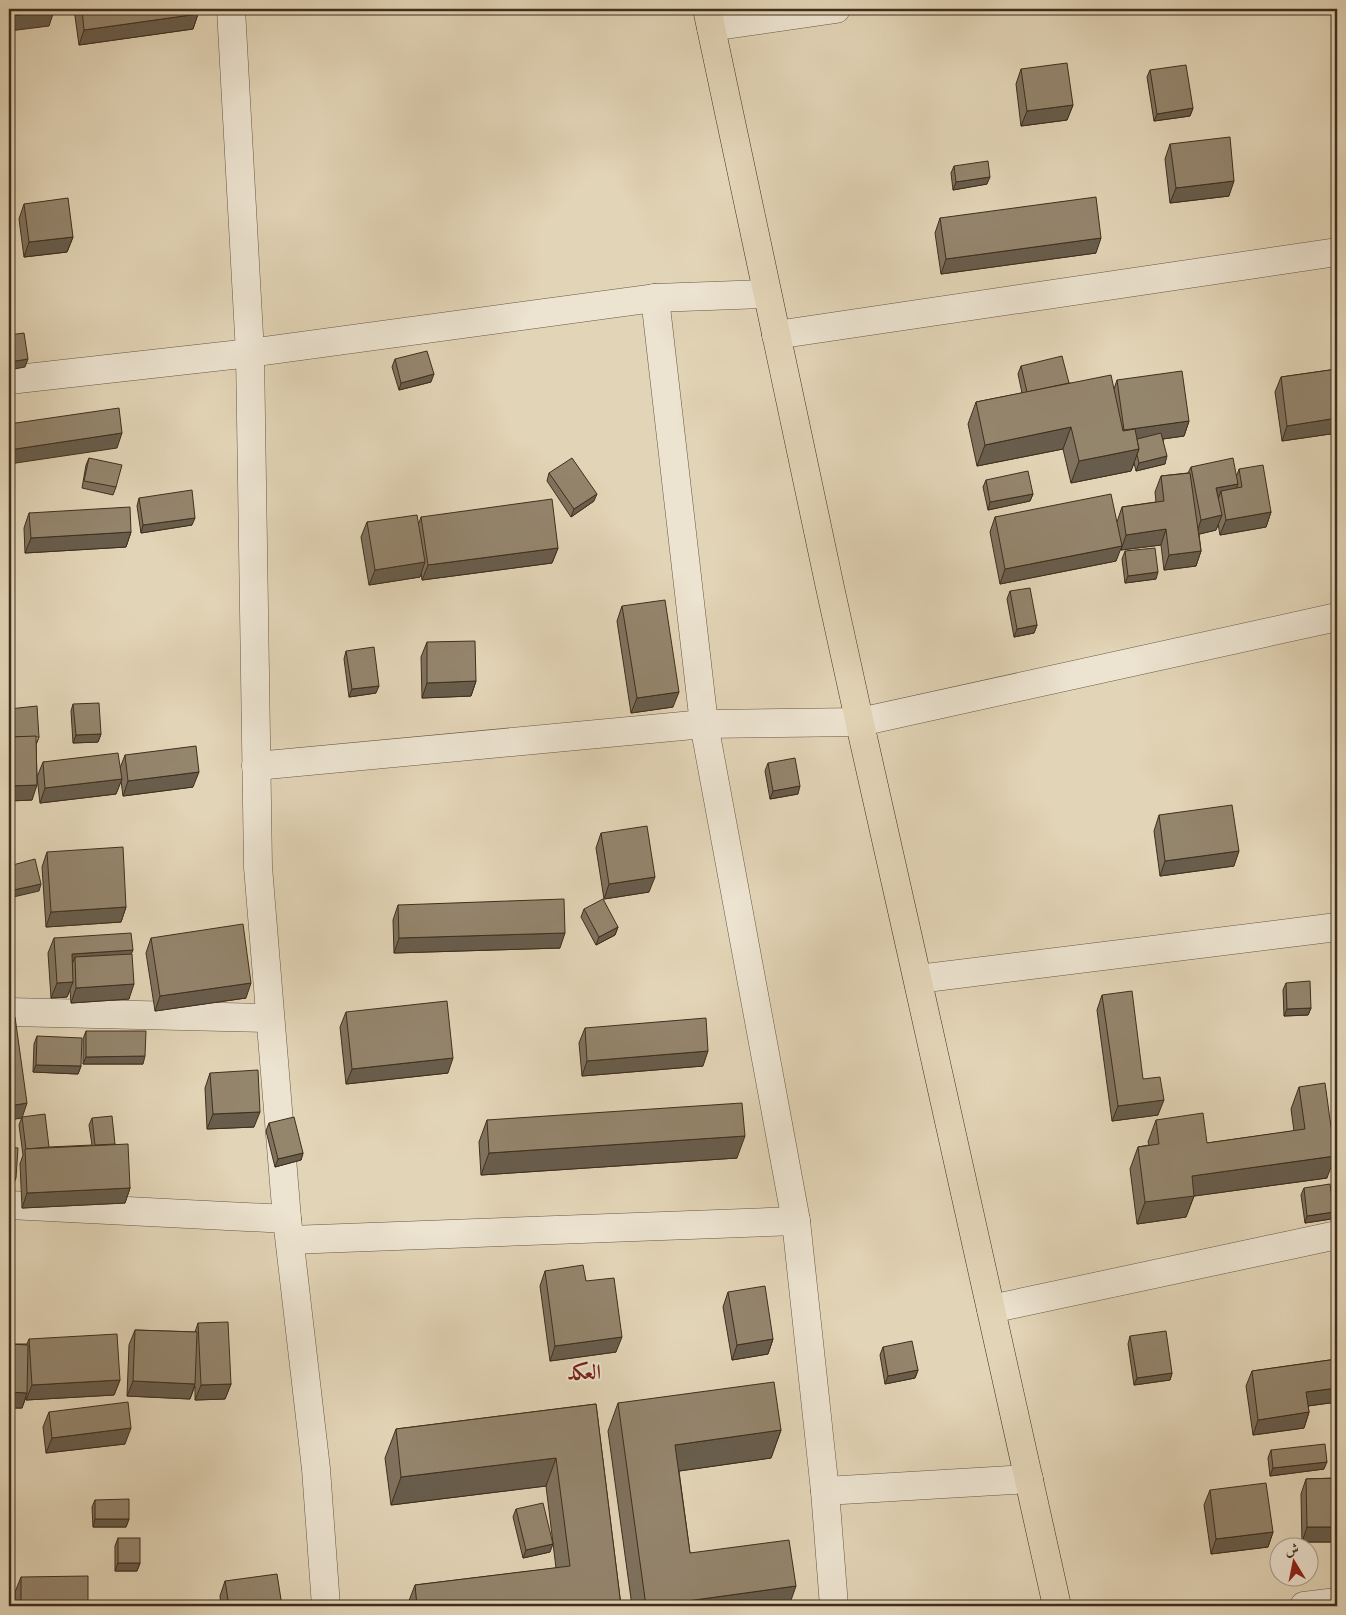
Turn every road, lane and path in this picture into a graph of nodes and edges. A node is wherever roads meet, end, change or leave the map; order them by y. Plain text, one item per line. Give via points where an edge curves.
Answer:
1 (231, 9) edge
2 (836, 9) edge
3 (709, 18) edge
4 (1337, 252) edge
5 (767, 294) junction
6 (655, 298) junction
7 (776, 335) junction
8 (250, 353) junction
9 (9, 380) edge
10 (1337, 617) edge
11 (860, 722) junction
12 (704, 724) junction
13 (256, 766) junction
14 (1337, 927) edge
15 (918, 979) junction
16 (9, 1012) edge
17 (270, 1018) junction
18 (9, 1204) edge
19 (796, 1221) junction
20 (288, 1230) junction
21 (1337, 1235) edge
22 (991, 1309) junction
23 (1029, 1479) junction
24 (825, 1490) junction
25 (1337, 1602) edge
26 (326, 1606) edge
27 (834, 1606) edge
28 (1057, 1606) edge
29 (1304, 1606) edge

1 - 8 street
2 - 3 street
3 - 5 main road
4 - 7 street
5 - 6 street
5 - 7 main road
6 - 8 street
6 - 12 street
7 - 11 main road
8 - 9 street
8 - 13 street
10 - 11 street
11 - 12 street
11 - 15 main road
12 - 13 street
12 - 19 street
13 - 17 street via 258,867
14 - 15 street
15 - 22 main road
16 - 17 street
17 - 20 street
18 - 20 street
19 - 20 street
19 - 24 street
20 - 26 street via 316,1468
21 - 22 street
22 - 23 main road
23 - 24 street
23 - 28 main road
24 - 27 street
25 - 29 street

